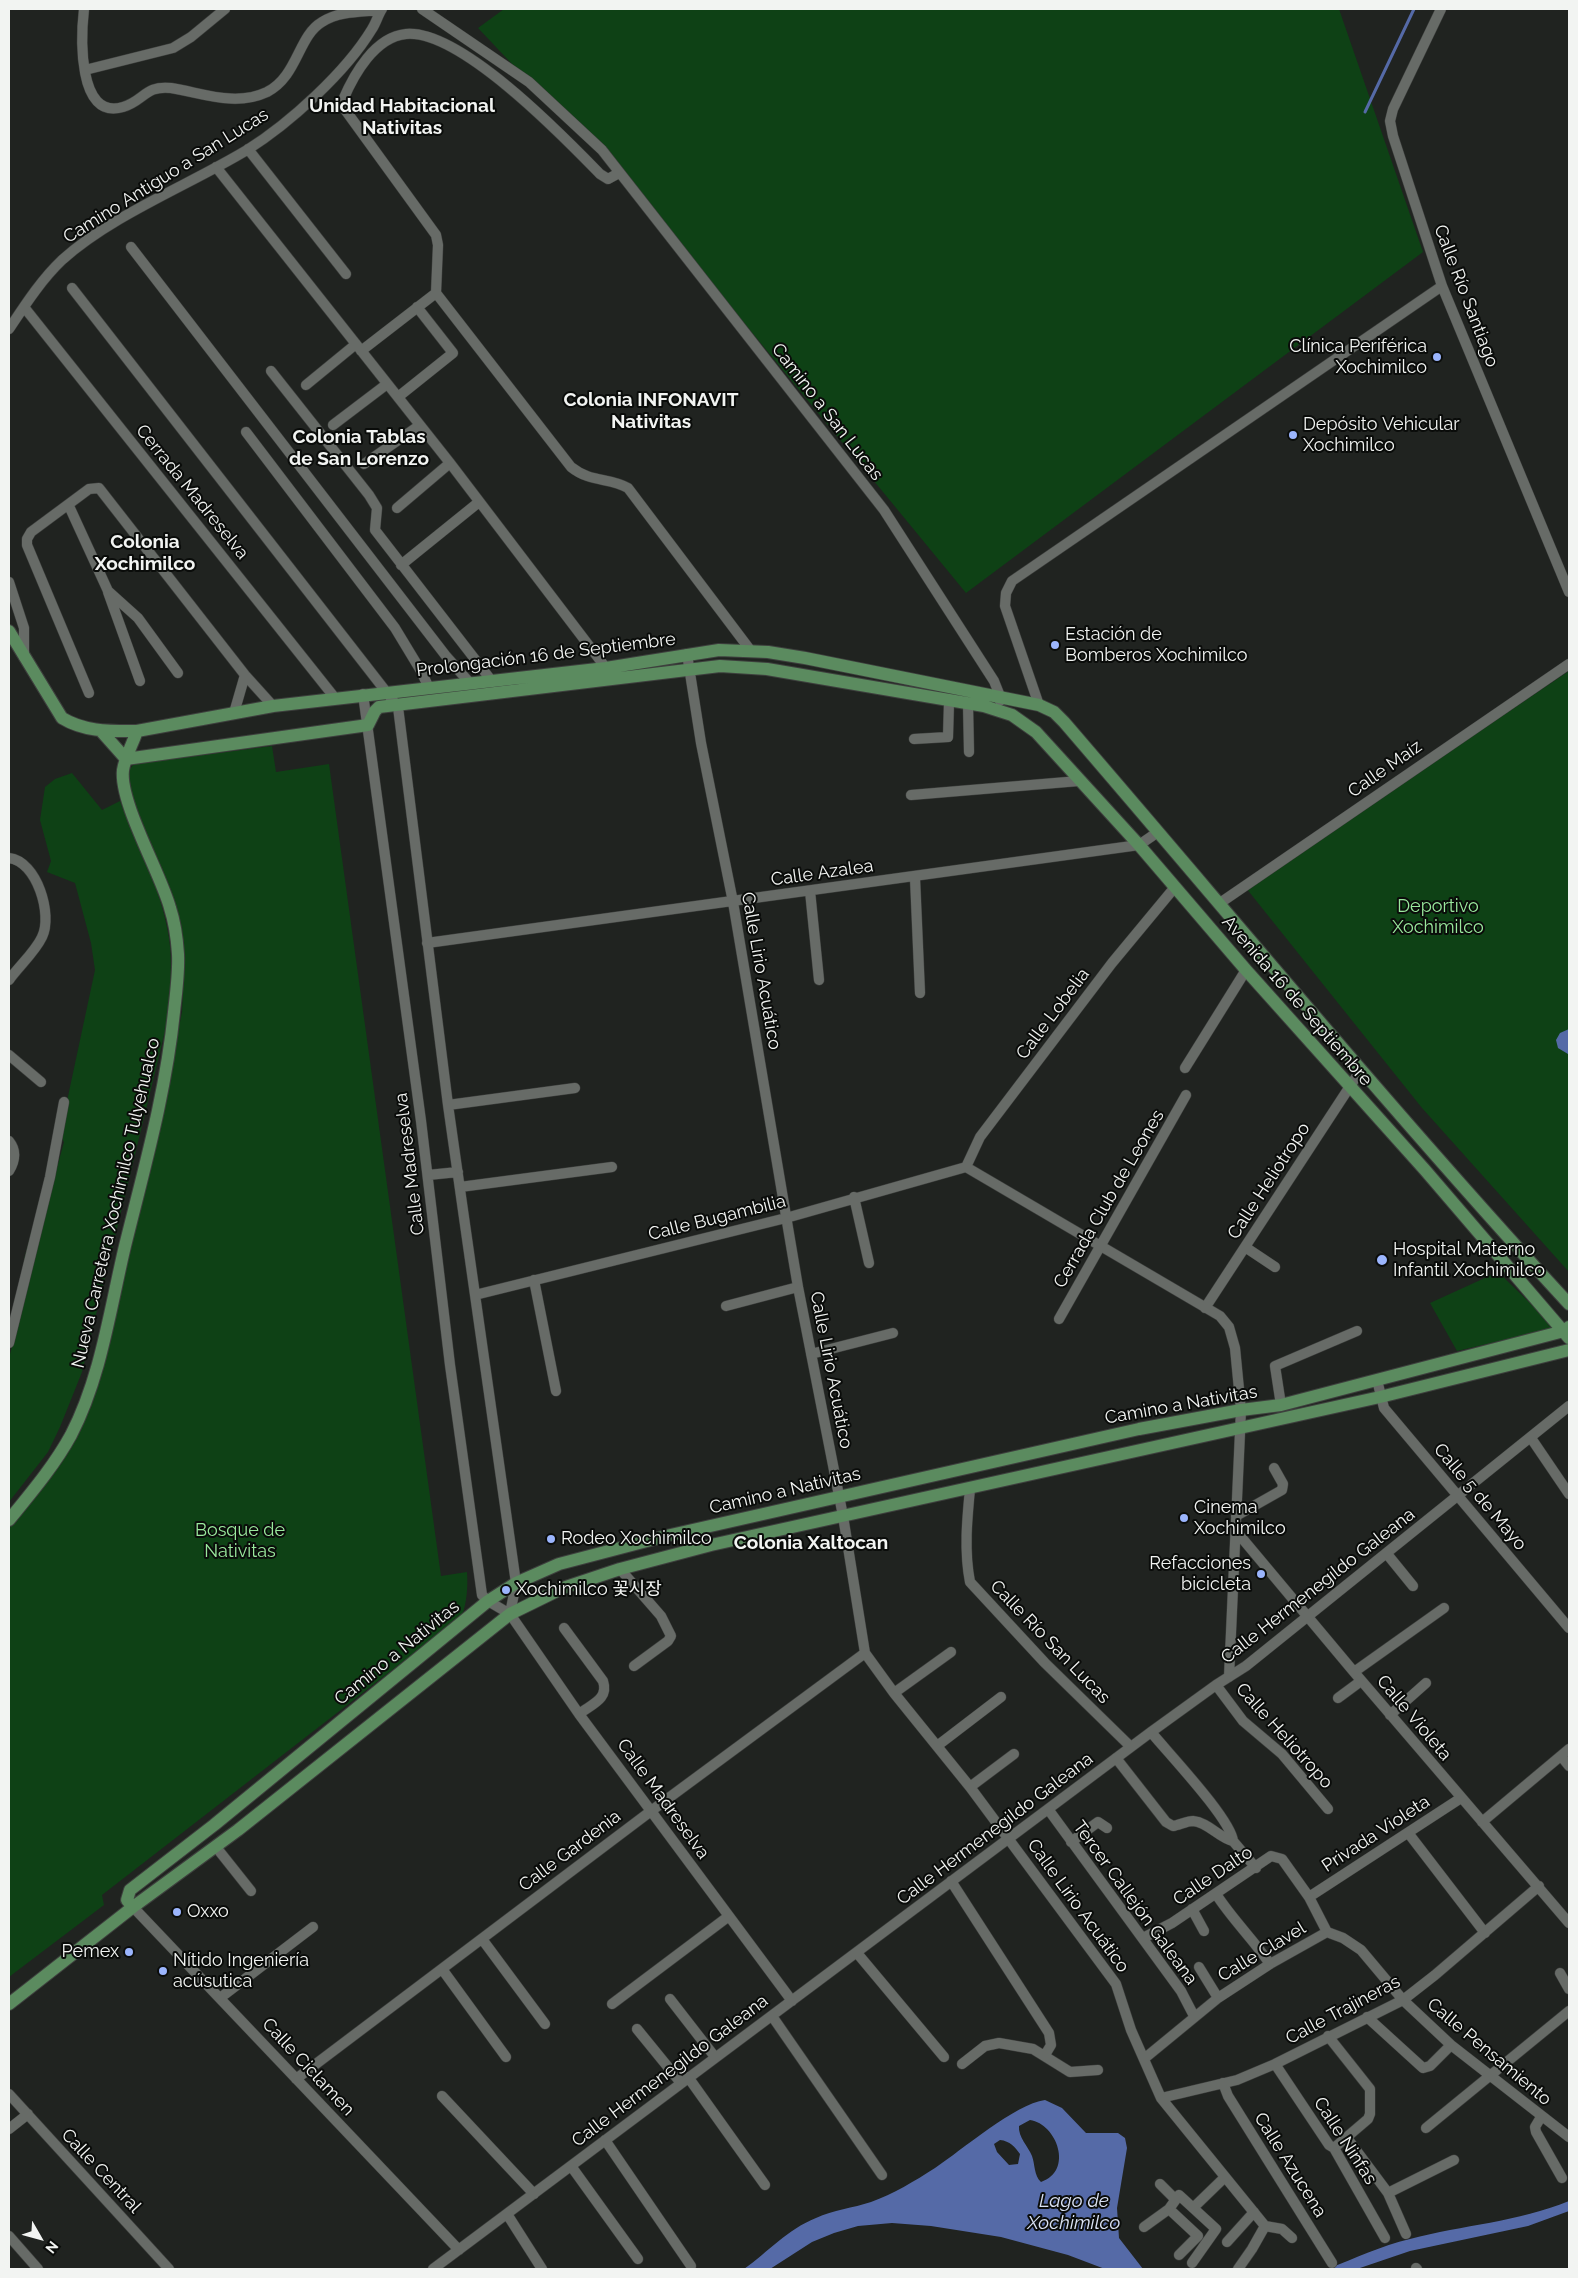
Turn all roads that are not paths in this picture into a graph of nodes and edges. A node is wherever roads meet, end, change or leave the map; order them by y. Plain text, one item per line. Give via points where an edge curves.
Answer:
1 (84, 9) edge
2 (225, 9) edge
3 (381, 9) edge
4 (422, 9) edge
5 (1441, 9) edge
6 (85, 70) junction
7 (248, 149) junction
8 (216, 167) junction
9 (619, 173) junction
10 (131, 246) dead end
11 (346, 274) dead end
12 (1442, 286) junction
13 (72, 288) dead end
14 (436, 293) junction
15 (24, 307) junction
16 (417, 307) junction
17 (9, 329) edge
18 (358, 347) junction
19 (271, 371) dead end
20 (387, 384) junction
21 (306, 385) dead end
22 (398, 397) junction
23 (333, 424) dead end
24 (420, 425) junction
25 (246, 432) dead end
26 (450, 463) junction
27 (364, 464) dead end
28 (479, 502) junction
29 (68, 506) junction
30 (397, 508) dead end
31 (401, 565) junction
32 (9, 582) edge
33 (108, 591) junction
34 (1569, 592) edge
35 (9, 631) edge
36 (751, 651) junction
37 (688, 654) junction
38 (24, 657) junction
39 (1569, 664) edge
40 (606, 668) junction
41 (690, 669) junction
42 (178, 673) dead end
43 (245, 675) junction
44 (491, 680) junction
45 (140, 681) dead end
46 (469, 682) junction
47 (429, 688) junction
48 (90, 693) dead end
49 (387, 693) junction
50 (363, 694) junction
51 (994, 695) junction
52 (335, 698) junction
53 (949, 702) junction
54 (968, 704) junction
55 (1039, 704) junction
56 (273, 706) junction
57 (398, 706) junction
58 (984, 706) joint
59 (998, 710) junction
60 (234, 713) junction
61 (368, 725) junction
62 (137, 731) junction
63 (102, 732) junction
64 (914, 740) dead end
65 (969, 752) dead end
66 (126, 759) junction
67 (1079, 780) junction
68 (911, 795) dead end
69 (1158, 832) junction
70 (1139, 845) junction
71 (9, 858) edge
72 (915, 878) junction
73 (1175, 887) junction
74 (810, 891) junction
75 (733, 902) junction
76 (1220, 902) junction
77 (427, 943) junction
78 (1246, 970) junction
79 (9, 980) edge
80 (819, 980) dead end
81 (920, 993) dead end
82 (9, 1055) edge
83 (1185, 1068) dead end
84 (1360, 1071) junction
85 (41, 1082) dead end
86 (575, 1088) dead end
87 (1349, 1088) junction
88 (1186, 1095) dead end
89 (64, 1102) dead end
90 (448, 1105) junction
91 (9, 1141) edge
92 (1438, 1159) junction
93 (12, 1167) edge
94 (612, 1167) dead end
95 (966, 1167) junction
96 (1424, 1170) junction
97 (458, 1172) junction
98 (428, 1175) junction
99 (460, 1187) junction
100 (854, 1197) junction
101 (1485, 1212) junction
102 (786, 1218) junction
103 (1471, 1223) junction
104 (1102, 1246) junction
105 (1245, 1247) junction
106 (869, 1263) dead end
107 (1275, 1267) dead end
108 (534, 1280) junction
109 (798, 1287) junction
110 (475, 1294) junction
111 (1569, 1304) edge
112 (726, 1306) dead end
113 (1205, 1308) junction
114 (1059, 1318) dead end
115 (1357, 1331) dead end
116 (1567, 1332) edge
117 (894, 1333) dead end
118 (9, 1343) edge
119 (1569, 1350) edge
120 (811, 1354) junction
121 (1448, 1363) junction
122 (1377, 1380) junction
123 (1452, 1380) junction
124 (556, 1391) dead end
125 (1380, 1397) junction
126 (1281, 1405) junction
127 (1569, 1406) edge
128 (1241, 1410) junction
129 (1240, 1428) junction
130 (1531, 1438) junction
131 (1274, 1468) dead end
132 (970, 1489) junction
133 (1569, 1494) edge
134 (839, 1496) junction
135 (1459, 1497) junction
136 (843, 1516) junction
137 (1236, 1516) junction
138 (9, 1520) edge
139 (1236, 1531) junction
140 (1387, 1554) junction
141 (620, 1569) junction
142 (516, 1583) junction
143 (1413, 1586) dead end
144 (488, 1601) junction
145 (1444, 1608) dead end
146 (510, 1614) junction
147 (1308, 1618) junction
148 (564, 1628) dead end
149 (1569, 1628) edge
150 (952, 1652) dead end
151 (866, 1653) junction
152 (634, 1666) dead end
153 (1354, 1672) junction
154 (1229, 1677) junction
155 (1361, 1681) junction
156 (1426, 1683) dead end
157 (1216, 1685) junction
158 (894, 1693) junction
159 (1001, 1697) dead end
160 (1338, 1698) dead end
161 (579, 1714) junction
162 (1390, 1715) junction
163 (1151, 1732) junction
164 (938, 1746) junction
165 (1131, 1747) junction
166 (1569, 1748) edge
167 (1014, 1754) dead end
168 (1561, 1756) junction
169 (1116, 1758) junction
170 (1569, 1766) edge
171 (970, 1787) junction
172 (1461, 1798) junction
173 (1328, 1809) dead end
174 (651, 1810) junction
175 (1048, 1810) junction
176 (1482, 1822) junction
177 (1107, 1828) dead end
178 (1409, 1834) junction
179 (1009, 1839) junction
180 (1233, 1841) junction
181 (1071, 1842) junction
182 (216, 1847) junction
183 (1256, 1868) junction
184 (951, 1881) junction
185 (1538, 1886) junction
186 (251, 1891) dead end
187 (1216, 1894) junction
188 (1309, 1897) junction
189 (133, 1906) junction
190 (1192, 1909) junction
191 (729, 1916) junction
192 (1569, 1923) edge
193 (313, 1927) dead end
194 (1204, 1932) dead end
195 (1327, 1932) junction
196 (1485, 1933) junction
197 (1143, 1938) junction
198 (482, 1939) junction
199 (857, 1953) junction
200 (1270, 1964) junction
201 (1199, 1967) dead end
202 (442, 1970) junction
203 (1560, 1973) dead end
204 (1569, 1989) edge
205 (220, 1998) junction
206 (1218, 1998) junction
207 (670, 1999) dead end
208 (1403, 2000) junction
209 (792, 2001) junction
210 (9, 2004) edge
211 (612, 2004) dead end
212 (1569, 2013) edge
213 (772, 2016) junction
214 (1194, 2016) junction
215 (1367, 2017) junction
216 (545, 2024) dead end
217 (637, 2029) dead end
218 (1328, 2036) junction
219 (1451, 2045) junction
220 (1045, 2055) junction
221 (506, 2057) dead end
222 (715, 2057) junction
223 (944, 2057) dead end
224 (1145, 2058) junction
225 (962, 2064) dead end
226 (1275, 2064) junction
227 (1098, 2070) dead end
228 (1489, 2075) junction
229 (296, 2079) junction
230 (684, 2080) junction
231 (1223, 2083) junction
232 (9, 2094) edge
233 (442, 2096) dead end
234 (1161, 2098) junction
235 (28, 2114) junction
236 (1541, 2117) junction
237 (1426, 2128) dead end
238 (9, 2130) edge
239 (1569, 2137) edge
240 (1347, 2138) junction
241 (605, 2140) junction
242 (1334, 2148) junction
243 (1454, 2160) dead end
244 (571, 2166) junction
245 (882, 2175) dead end
246 (1224, 2178) junction
247 (1562, 2178) dead end
248 (1160, 2184) dead end
249 (765, 2185) dead end
250 (1388, 2193) junction
251 (534, 2194) junction
252 (1175, 2199) junction
253 (1193, 2208) junction
254 (1169, 2209) junction
255 (1254, 2212) junction
256 (507, 2214) junction
257 (1265, 2226) junction
258 (1144, 2227) dead end
259 (1406, 2234) dead end
260 (9, 2236) edge
261 (1292, 2238) dead end
262 (1385, 2238) dead end
263 (1227, 2242) dead end
264 (459, 2250) junction
265 (1179, 2255) dead end
266 (638, 2259) dead end
267 (1192, 2263) dead end
268 (1332, 2263) dead end
269 (691, 2266) dead end
270 (38, 2269) edge
271 (169, 2269) edge
272 (433, 2269) edge
273 (542, 2269) edge
274 (1238, 2269) edge

1 - 6 street via 81,49
2 - 6 street via 173,48
3 - 6 street via 339,14 315,26 289,74 269,91 256,97 228,100 182,90 154,88 132,103 114,109 95,102
3 - 7 street, Camino Antiguo a San Lucas via 372,28 339,71 290,117
4 - 9 street, Camino a San Lucas via 529,82 602,150
5 - 12 street, Calle Río Santiago via 1390,121
7 - 8 street, Camino Antiguo a San Lucas
7 - 11 street
8 - 15 street, Camino Antiguo a San Lucas via 109,226 77,248 50,273
8 - 18 street
9 - 14 street via 608,179 600,174 529,104 460,52 430,37 406,34 378,47 360,68 346,91 343,104 436,235
9 - 51 street, Camino a San Lucas via 884,510 994,681
10 - 46 street
12 - 34 street, Calle Río Santiago
12 - 55 street via 1012,580 1006,593 1006,606
13 - 49 street
14 - 16 street
14 - 36 street via 571,467 580,475 628,488
15 - 17 street, Camino Antiguo a San Lucas
15 - 52 street, Cerrada Madreselva
16 - 18 street
16 - 22 street via 453,354
18 - 20 street
18 - 21 street
19 - 31 street via 369,495 377,508 375,530
20 - 22 street
20 - 23 street
22 - 24 street
24 - 26 street
24 - 27 street
25 - 47 street via 395,628
26 - 28 street
26 - 30 street
28 - 31 street
28 - 40 street
29 - 33 street
29 - 43 street via 89,489 99,488
29 - 48 street via 31,532 27,545
31 - 44 street
32 - 38 street via 24,628
33 - 42 street via 138,618
33 - 45 street
35 - 38 main road, Prolongación 16 de Septiembre
36 - 37 main road, Prolongación 16 de Septiembre via 718,650
36 - 51 main road, Prolongación 16 de Septiembre via 838,664
37 - 40 main road, Prolongación 16 de Septiembre
37 - 41 street, Calle Lirio Acuático
38 - 63 main road, Prolongación 16 de Septiembre via 62,718
39 - 76 street, Calle Maíz
40 - 44 main road, Prolongación 16 de Septiembre
41 - 53 main road, Prolongación 16 de Septiembre via 750,666
41 - 57 main road, Prolongación 16 de Septiembre
41 - 75 street, Calle Lirio Acuático via 701,743
43 - 56 street
43 - 60 street
44 - 46 main road, Prolongación 16 de Septiembre
46 - 47 main road, Prolongación 16 de Septiembre
47 - 49 main road, Prolongación 16 de Septiembre
49 - 50 main road, Prolongación 16 de Septiembre
49 - 57 street
50 - 52 main road, Prolongación 16 de Septiembre
50 - 61 street, Calle Madreselva
51 - 55 main road, Avenida 16 de Septiembre
51 - 59 street
52 - 56 main road, Prolongación 16 de Septiembre
53 - 54 main road, Prolongación 16 de Septiembre
53 - 64 street via 948,738
54 - 58 main road, Prolongación 16 de Septiembre
54 - 65 street
55 - 69 main road, Avenida 16 de Septiembre via 1064,722
56 - 60 main road, Prolongación 16 de Septiembre
57 - 61 main road, Prolongación 16 de Septiembre via 379,707
57 - 77 street
58 - 59 main road, Avenida 16 de Septiembre
59 - 67 main road, Avenida 16 de Septiembre via 1024,722 1036,732
60 - 62 main road, Prolongación 16 de Septiembre
61 - 66 main road
61 - 98 street, Calle Madreselva
62 - 63 main road, Prolongación 16 de Septiembre
62 - 66 main road
63 - 66 main road
66 - 138 main road, Nueva Carretera Xochimilco Tulyehualco via 124,786 175,929 178,981 172,1043 94,1379 59,1455
67 - 68 street
67 - 70 main road, Avenida 16 de Septiembre
69 - 70 street, Calle Azalea
69 - 76 main road, Avenida 16 de Septiembre
70 - 72 street, Calle Azalea
70 - 73 main road, Avenida 16 de Septiembre
71 - 79 street via 22,863 33,873 47,915 42,938
72 - 74 street, Calle Azalea
72 - 81 street
73 - 78 main road, Avenida 16 de Septiembre
73 - 95 street, Calle Lobelia via 1112,963 980,1137
74 - 75 street, Calle Azalea
74 - 80 street
75 - 77 street, Calle Azalea
75 - 102 street, Calle Lirio Acuático
76 - 84 main road, Avenida 16 de Septiembre
77 - 90 street
78 - 83 street
78 - 87 main road, Avenida 16 de Septiembre
82 - 85 street
84 - 87 street, Calle Heliotropo
84 - 92 main road, Avenida 16 de Septiembre
86 - 90 street
87 - 96 main road, Avenida 16 de Septiembre
87 - 105 street, Calle Heliotropo
88 - 104 street, Cerrada Club de Leones
89 - 118 street via 50,1177
90 - 97 street
91 - 93 street via 14,1151
92 - 96 main road
92 - 101 main road, Avenida 16 de Septiembre
94 - 99 street
95 - 100 street, Calle Bugambilia
95 - 104 street, Calle Heliotropo
96 - 103 main road, Avenida 16 de Septiembre
97 - 98 street
97 - 99 street
98 - 144 street, Calle Madreselva via 482,1595
99 - 110 street
100 - 102 street, Calle Bugambilia
100 - 106 street
101 - 103 main road
101 - 111 main road, Avenida 16 de Septiembre
102 - 108 street, Calle Bugambilia
102 - 109 street, Calle Lirio Acuático
103 - 116 main road, Avenida 16 de Septiembre
104 - 113 street, Calle Heliotropo
104 - 114 street, Cerrada Club de Leones
105 - 107 street
105 - 113 street, Calle Heliotropo
108 - 110 street, Calle Bugambilia
108 - 124 street
109 - 112 street
109 - 120 street, Calle Lirio Acuático
110 - 142 street
113 - 128 street, Calle Heliotropo via 1220,1316 1229,1327 1235,1348
115 - 126 street via 1275,1366
116 - 121 main road, Camino a Nativitas
117 - 120 street
119 - 123 main road, Camino a Nativitas
120 - 134 street, Calle Lirio Acuático
121 - 122 main road, Camino a Nativitas
121 - 123 main road
122 - 125 street, Calle 5 de Mayo
122 - 126 main road, Camino a Nativitas
123 - 125 main road, Camino a Nativitas
125 - 129 main road, Camino a Nativitas
125 - 135 street, Calle 5 de Mayo via 1384,1408
126 - 128 main road, Camino a Nativitas
127 - 130 street, Calle Hermenegildo Galeana
128 - 129 street, Calle Heliotropo
128 - 134 main road, Camino a Nativitas via 1139,1429
129 - 132 main road, Camino a Nativitas
129 - 137 street, Calle Heliotropo
130 - 133 street
130 - 135 street, Calle Hermenegildo Galeana
131 - 137 street via 1283,1484 1282,1490
132 - 136 main road, Camino a Nativitas
132 - 165 street, Calle Río San Lucas via 967,1565 970,1582 1038,1656
134 - 136 street, Calle Lirio Acuático
134 - 142 main road, Camino a Nativitas via 559,1564
135 - 140 street, Calle Hermenegildo Galeana
135 - 149 street, Calle 5 de Mayo
136 - 141 main road, Camino a Nativitas
136 - 151 street, Calle Lirio Acuático
137 - 139 street, Calle Heliotropo
139 - 147 street, Calle Violeta
139 - 154 street, Calle Heliotropo
140 - 143 street
140 - 147 street, Calle Hermenegildo Galeana
141 - 146 main road, Camino a Nativitas via 563,1588
141 - 152 street via 661,1616 671,1636
142 - 144 main road, Camino a Nativitas
142 - 146 street
144 - 146 street, Calle Madreselva
144 - 189 main road, Camino a Nativitas via 130,1890 127,1900
145 - 153 street
146 - 161 street, Calle Madreselva
146 - 182 main road, Camino a Nativitas
147 - 153 street, Calle Violeta
147 - 154 street, Calle Hermenegildo Galeana
148 - 161 street via 606,1688 602,1697
150 - 158 street
151 - 158 street, Calle Lirio Acuático
151 - 174 street, Calle Gardenia
153 - 155 street, Calle Violeta
154 - 157 street, Calle Hermenegildo Galeana
155 - 160 street
155 - 162 street, Calle Violeta
156 - 162 street
157 - 163 street, Calle Hermenegildo Galeana
157 - 173 street, Calle Heliotropo via 1243,1721 1282,1754
158 - 164 street, Calle Lirio Acuático
159 - 164 street
161 - 174 street, Calle Madreselva
162 - 172 street, Calle Violeta
163 - 165 street, Calle Hermenegildo Galeana
163 - 180 street via 1226,1825
164 - 171 street, Calle Lirio Acuático
165 - 169 street, Calle Hermenegildo Galeana
166 - 168 street
167 - 171 street
168 - 170 street
168 - 176 street
169 - 175 street, Calle Hermenegildo Galeana
169 - 180 street via 1166,1822 1173,1826 1194,1821
171 - 179 street, Calle Lirio Acuático
172 - 176 street, Calle Violeta
172 - 178 street, Privada Violeta
174 - 191 street, Calle Madreselva
174 - 198 street, Calle Gardenia
175 - 179 street, Calle Hermenegildo Galeana
175 - 181 street, Tercer Callejón Galeana
176 - 185 street, Calle Violeta
177 - 181 street via 1098,1822
178 - 188 street, Privada Violeta
178 - 196 street
179 - 184 street, Calle Hermenegildo Galeana
179 - 224 street, Calle Lirio Acuático via 1116,1984 1131,2030
180 - 183 street
181 - 197 street, Tercer Callejón Galeana
182 - 186 street
182 - 189 main road, Camino a Nativitas
183 - 187 street, Calle Dalto
183 - 188 street, Calle Dalto via 1271,1856 1282,1859
184 - 199 street, Calle Hermenegildo Galeana
184 - 220 street via 1049,2033 1051,2045
185 - 192 street, Calle Violeta
185 - 196 street, Calle Trajineras
187 - 190 street, Calle Dalto
187 - 200 street
188 - 195 street
189 - 205 street, Calle Ciclamen
189 - 210 main road, Camino a Nativitas
190 - 194 street
190 - 197 street, Calle Dalto
191 - 209 street, Calle Madreselva
191 - 211 street
193 - 205 street
195 - 200 street, Calle Clavel
195 - 208 street, Calle Pensamiento via 1361,1950
196 - 208 street, Calle Trajineras
197 - 214 street, Tercer Callejón Galeana via 1181,1991
198 - 202 street, Calle Gardenia
198 - 216 street
199 - 209 street, Calle Hermenegildo Galeana
199 - 223 street
200 - 206 street, Calle Clavel
201 - 206 street
202 - 221 street
202 - 229 street, Calle Gardenia
203 - 204 street
205 - 229 street, Calle Ciclamen
206 - 214 street, Calle Clavel
207 - 222 street
208 - 215 street, Calle Trajineras
208 - 219 street, Calle Pensamiento
209 - 213 street, Calle Hermenegildo Galeana
212 - 228 street
213 - 222 street, Calle Hermenegildo Galeana
213 - 245 street
214 - 224 street, Calle Clavel
215 - 218 street, Calle Trajineras
215 - 219 street via 1423,2068 1430,2066
217 - 230 street
218 - 226 street, Calle Trajineras
218 - 240 street via 1370,2089 1370,2114
219 - 228 street, Calle Pensamiento
220 - 225 street via 1033,2049 999,2043 986,2046
220 - 227 street via 1070,2072
222 - 230 street, Calle Hermenegildo Galeana
224 - 234 street, Calle Lirio Acuático
226 - 231 street, Calle Trajineras
226 - 242 street, Calle Ninfas
228 - 236 street, Calle Pensamiento
228 - 237 street
229 - 264 street, Calle Ciclamen
230 - 241 street, Calle Hermenegildo Galeana
230 - 249 street
231 - 234 street, Calle Trajineras
231 - 268 street, Calle Azucena
232 - 235 street, Calle Central
233 - 251 street
234 - 246 street, Calle Lirio Acuático
235 - 238 street
235 - 271 street, Calle Central
236 - 239 street, Calle Pensamiento
236 - 247 street via 1535,2127 1536,2132
240 - 242 street
240 - 250 street
241 - 244 street, Calle Hermenegildo Galeana
241 - 269 street
242 - 262 street, Calle Ninfas
243 - 250 street
244 - 251 street, Calle Hermenegildo Galeana
244 - 266 street
246 - 253 street
246 - 255 street, Calle Lirio Acuático
248 - 252 street
250 - 259 street
251 - 256 street, Calle Hermenegildo Galeana
252 - 253 street via 1179,2195
252 - 254 street
253 - 267 street via 1216,2230
254 - 258 street
254 - 265 street via 1198,2236
255 - 257 street, Calle Lirio Acuático
255 - 263 street
256 - 264 street, Calle Hermenegildo Galeana
256 - 273 street
257 - 261 street via 1282,2229
257 - 274 street
260 - 270 street
264 - 272 street, Calle Hermenegildo Galeana

